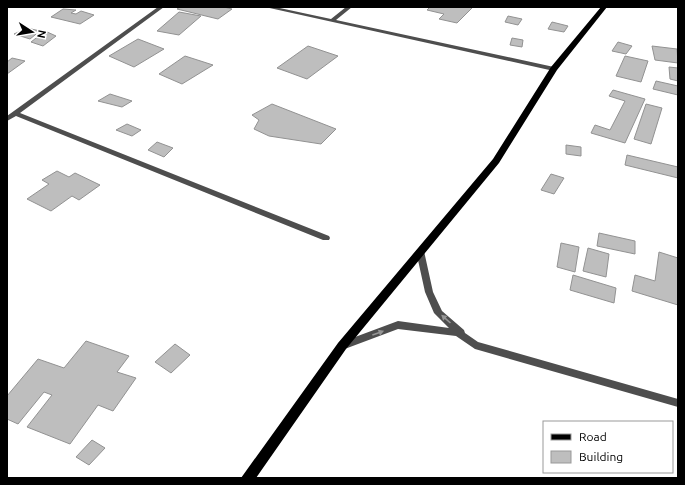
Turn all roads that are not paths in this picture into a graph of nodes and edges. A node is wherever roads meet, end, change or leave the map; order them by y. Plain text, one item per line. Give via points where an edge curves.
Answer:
1 (161, 7) edge
2 (268, 7) edge
3 (349, 7) edge
4 (604, 7) edge
5 (332, 21) junction
6 (554, 68) junction
7 (15, 113) junction
8 (7, 119) edge
9 (326, 238) dead end
10 (420, 252) junction
11 (475, 345) junction
12 (342, 346) junction
13 (678, 403) edge
14 (248, 478) edge

1 - 7 street
2 - 5 street
3 - 5 street
4 - 6 main road
5 - 6 street
6 - 10 main road via 496,161
7 - 8 street
7 - 9 street
11 -> 10 street via 438,313 429,292
10 - 12 main road
12 -> 11 street via 398,325 458,332
11 - 13 street
12 - 14 main road

